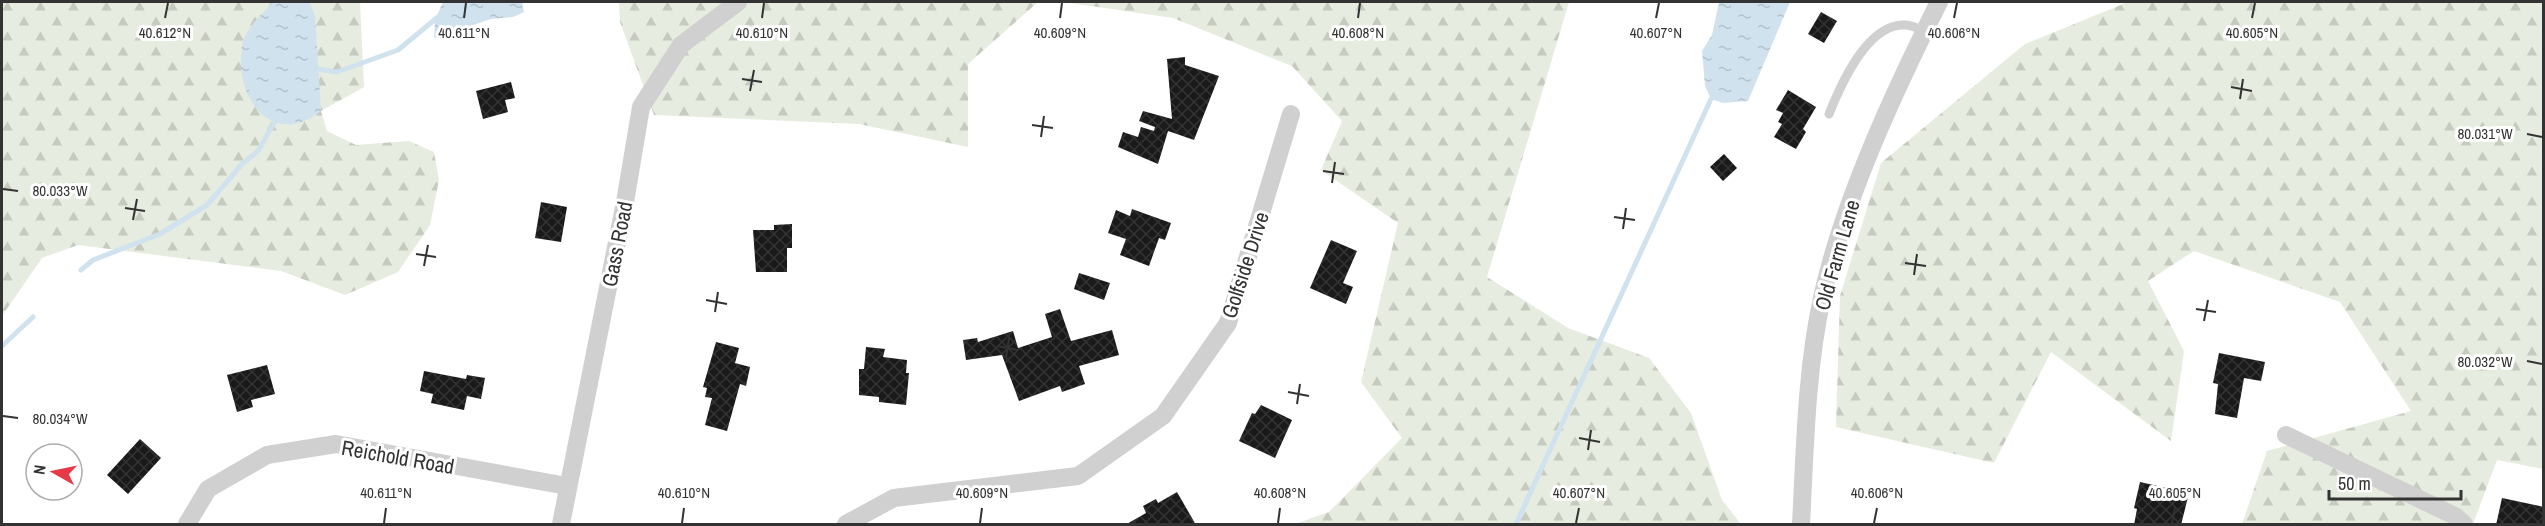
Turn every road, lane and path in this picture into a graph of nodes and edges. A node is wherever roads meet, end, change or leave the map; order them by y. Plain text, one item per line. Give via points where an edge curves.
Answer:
1 (738, 2) edge
2 (1939, 2) edge
3 (1924, 31) junction
4 (1291, 114) dead end
5 (1829, 114) dead end
6 (2286, 435) dead end
7 (567, 486) junction
8 (187, 525) edge
9 (561, 525) edge
10 (846, 525) edge
11 (1801, 525) edge
12 (2464, 525) edge

1 - 7 street, Gass Road via 681,45 640,107 626,202
2 - 3 street, Old Farm Lane
3 - 5 lane via 1907,25 1894,26 1876,36 1856,58
3 - 11 street, Old Farm Lane via 1854,194 1826,280 1818,318
4 - 10 street, Golfside Drive via 1228,324 1162,416 1078,476 894,498
6 - 12 street via 2455,516
7 - 8 street, Reichold Road via 336,444 267,455 208,489
7 - 9 street, Gass Road

